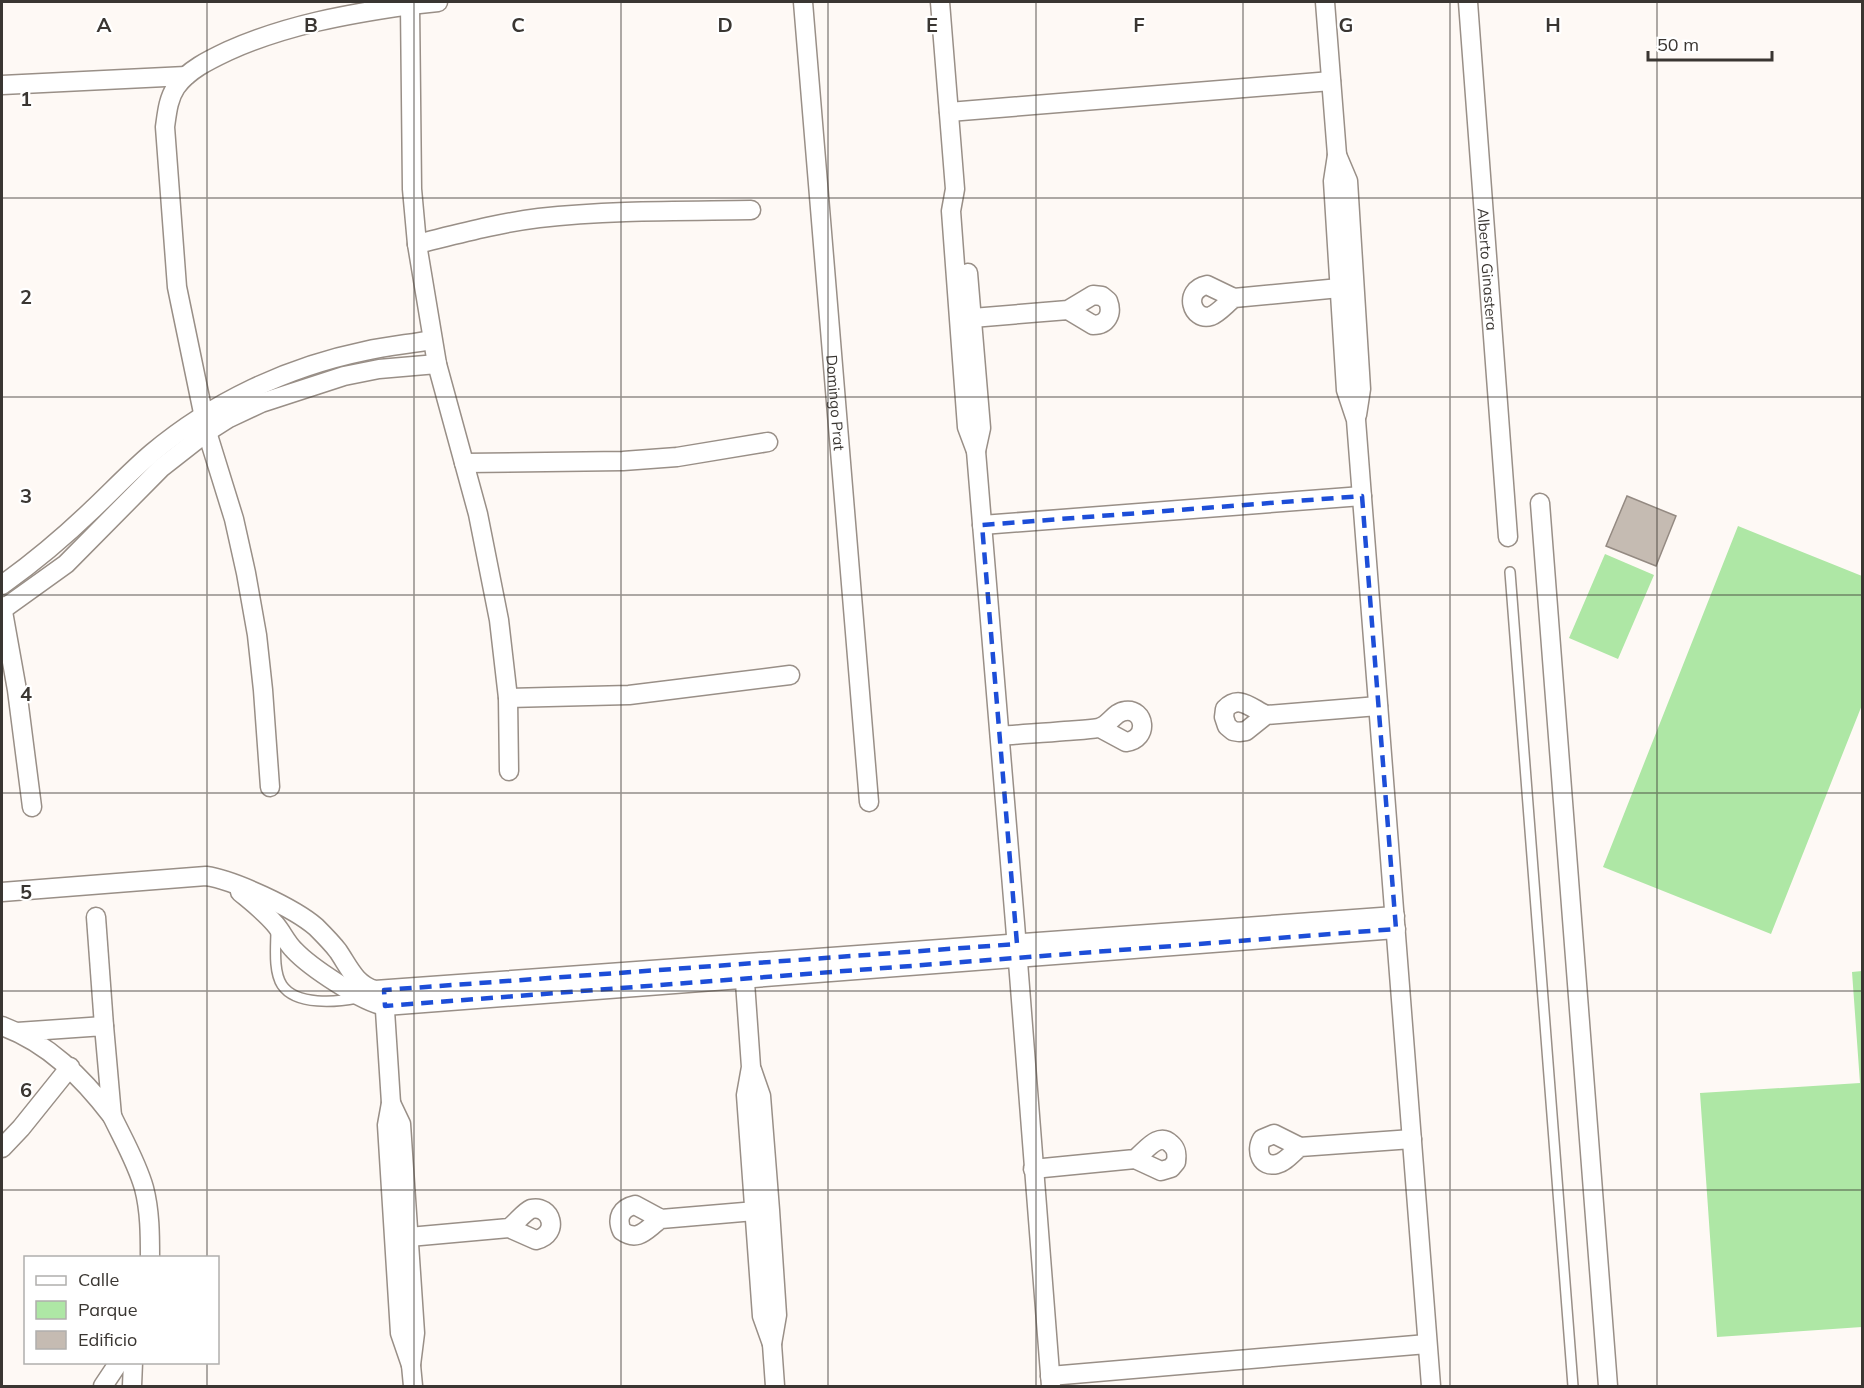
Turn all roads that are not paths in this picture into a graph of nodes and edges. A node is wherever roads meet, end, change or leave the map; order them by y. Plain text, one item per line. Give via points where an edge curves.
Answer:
1 (438, 2) edge
2 (803, 2) edge
3 (940, 2) edge
4 (1325, 2) edge
5 (1468, 2) edge
6 (410, 5) junction
7 (186, 76) junction
8 (1331, 81) junction
9 (2, 85) edge
10 (949, 112) junction
11 (751, 210) dead end
12 (417, 244) junction
13 (1347, 288) junction
14 (1234, 298) dead end
15 (1068, 310) dead end
16 (966, 319) junction
17 (432, 340) junction
18 (436, 363) junction
19 (205, 424) junction
20 (768, 442) dead end
21 (464, 463) junction
22 (1362, 496) junction
23 (1540, 503) dead end
24 (982, 525) junction
25 (1508, 537) dead end
26 (1510, 572) dead end
27 (2, 585) edge
28 (2, 608) edge
29 (790, 675) dead end
30 (508, 698) junction
31 (1378, 706) junction
32 (1266, 715) dead end
33 (1100, 728) dead end
34 (1000, 736) junction
35 (509, 771) dead end
36 (270, 788) dead end
37 (869, 802) dead end
38 (32, 807) dead end
39 (230, 883) junction
40 (2, 892) edge
41 (96, 917) dead end
42 (1395, 922) junction
43 (276, 924) junction
44 (1018, 951) junction
45 (744, 971) junction
46 (374, 995) junction
47 (104, 1026) junction
48 (10, 1029) edge
49 (66, 1029) junction
50 (107, 1062) junction
51 (68, 1067) junction
52 (112, 1116) junction
53 (1412, 1139) junction
54 (1300, 1147) dead end
55 (2, 1148) edge
56 (1135, 1159) dead end
57 (1034, 1169) junction
58 (762, 1210) junction
59 (661, 1219) dead end
60 (509, 1228) dead end
61 (401, 1238) junction
62 (150, 1256) edge
63 (1427, 1344) junction
64 (118, 1364) edge
65 (133, 1364) edge
66 (1050, 1381) edge
67 (104, 1386) edge
68 (132, 1386) edge
69 (413, 1386) edge
70 (775, 1386) edge
71 (1431, 1386) edge
72 (1574, 1386) edge
73 (1608, 1386) edge

1 - 6 street
2 - 37 street, Domingo Prat
3 - 10 street
4 - 8 street
5 - 25 street, Alberto Ginastera
6 - 7 street via 349,14 264,36 209,60
6 - 12 street via 412,189
7 - 9 street
7 - 19 street via 168,103 165,127 177,287
8 - 10 street
8 - 13 street via 1337,155 1348,181
10 - 16 street via 955,189 963,210
11 - 12 street via 541,218
12 - 17 street
13 - 14 street
13 - 22 street via 1361,388 1356,420
15 - 16 street
16 - 24 street via 981,428 976,452
17 - 18 street
17 - 19 street via 366,350 316,363 221,404
18 - 19 street via 380,369 313,385
18 - 21 street
19 - 27 street via 151,453 35,561
19 - 28 street via 66,564
19 - 36 street via 246,573 257,635
20 - 21 street via 677,457 623,461
21 - 30 street via 499,620
22 - 24 street
22 - 31 street
23 - 73 street
24 - 34 street
26 - 72 lane
28 - 38 street
29 - 30 street via 629,695
30 - 35 street
31 - 32 street
31 - 42 street
33 - 34 street
34 - 44 street
39 - 40 street via 206,876
39 - 43 street
39 - 46 street via 270,899 315,926
41 - 47 street
42 - 44 street
42 - 53 street
43 - 46 street via 295,951 315,968
43 - 46 lane via 278,970 281,984 288,991 318,1001 336,1002
44 - 45 street
44 - 57 street
45 - 46 street
45 - 58 street via 751,1067 761,1096
46 - 61 street via 391,1103 387,1125
47 - 49 street
47 - 50 street
48 - 49 street
48 - 51 street via 44,1047
49 - 51 street via 62,1042
50 - 51 street
50 - 52 street
51 - 52 street
51 - 55 street
52 - 62 street via 144,1188
53 - 54 street
53 - 63 street
56 - 57 street
57 - 66 street
58 - 59 street
58 - 70 street via 777,1315 772,1344
60 - 61 street
61 - 69 street via 400,1333 411,1365
63 - 66 street
63 - 71 street
64 - 67 street
65 - 68 street

